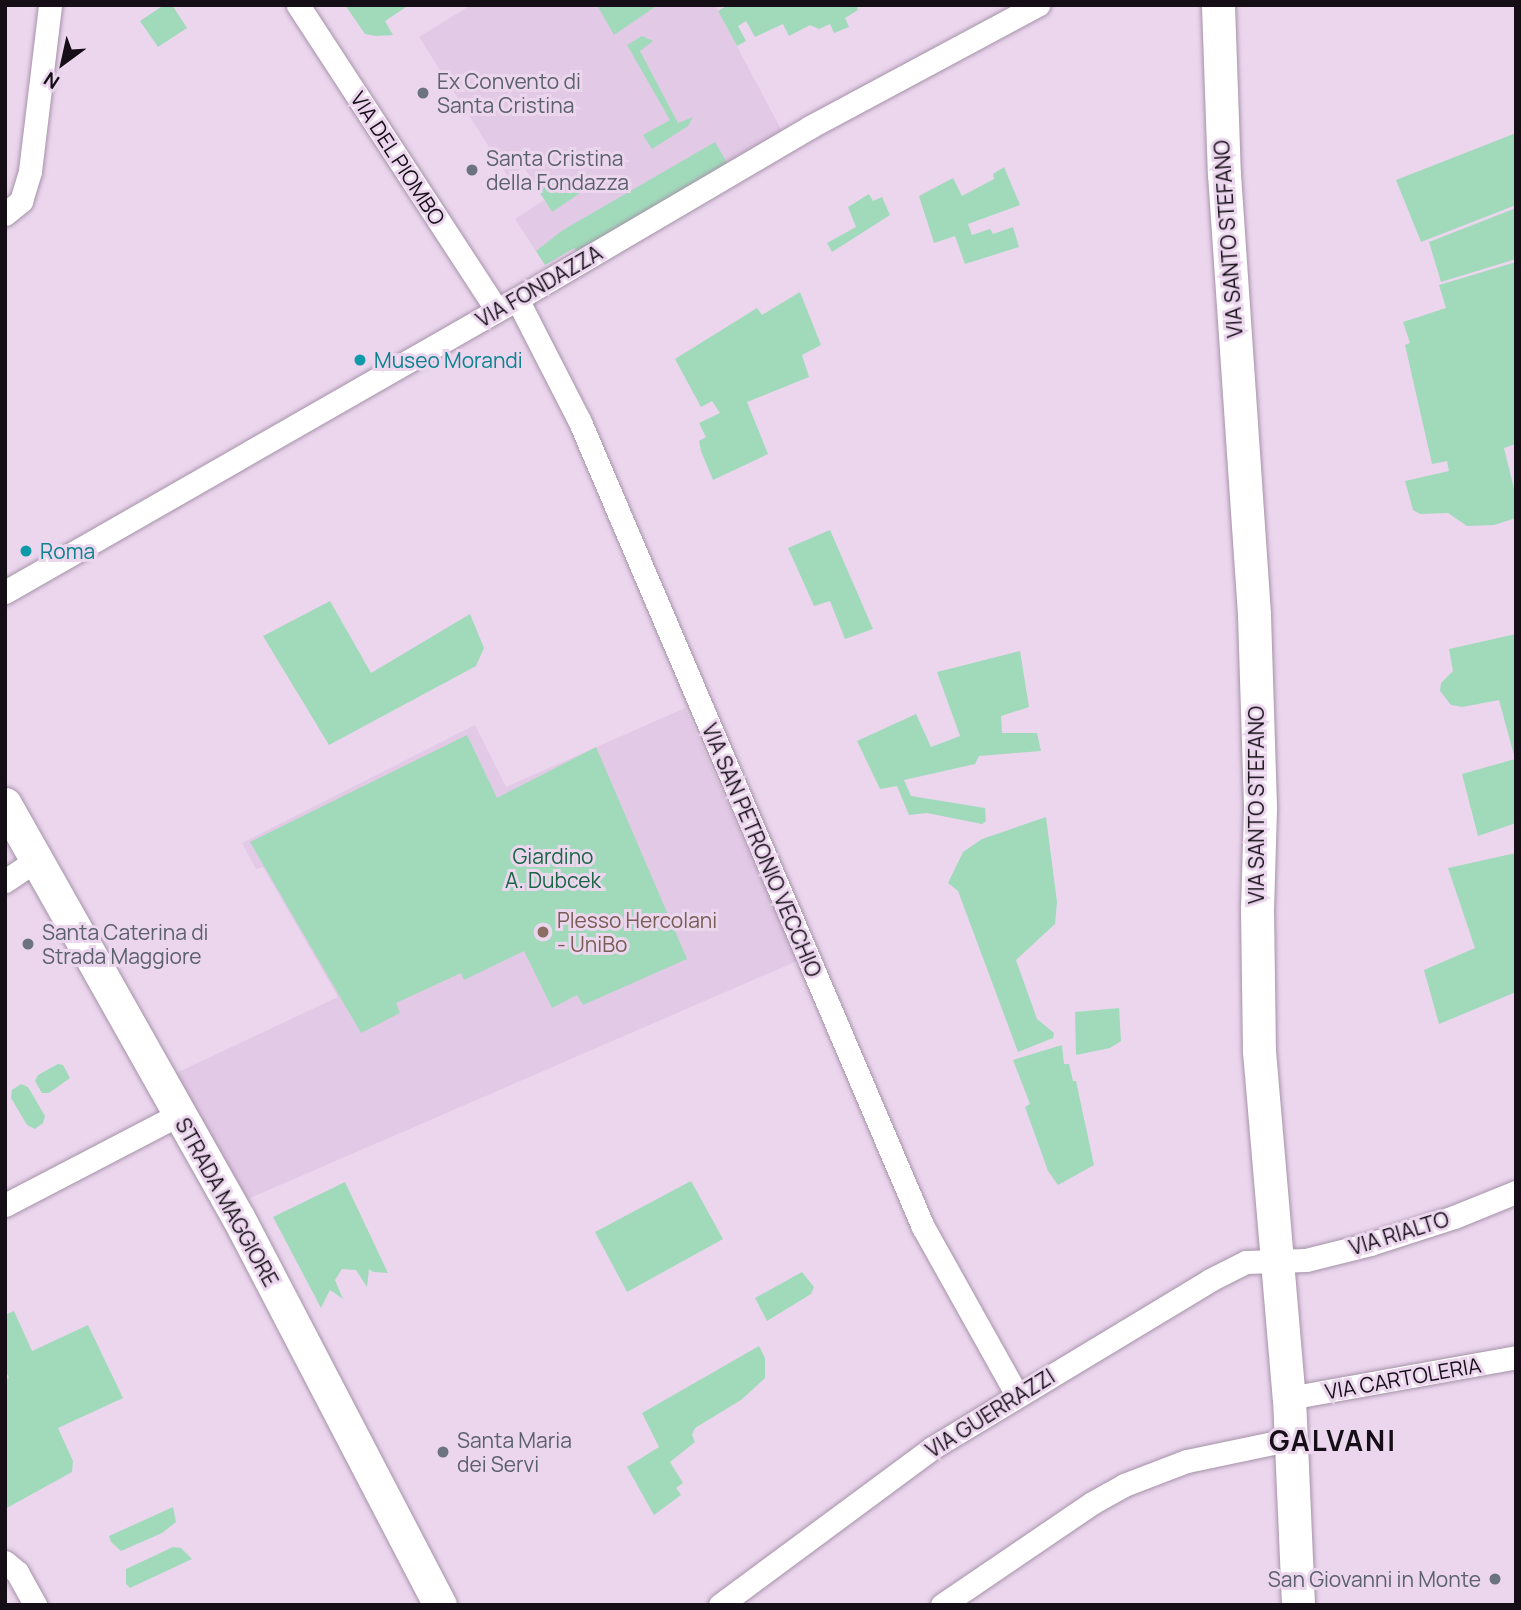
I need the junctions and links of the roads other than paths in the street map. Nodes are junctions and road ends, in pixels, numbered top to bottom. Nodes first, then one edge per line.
1 (50, 5) edge
2 (298, 5) edge
3 (1038, 5) edge
4 (1217, 5) edge
5 (5, 214) edge
6 (506, 303) junction
7 (5, 592) edge
8 (5, 803) edge
9 (36, 860) junction
10 (5, 881) edge
11 (180, 1114) junction
12 (1516, 1192) edge
13 (5, 1205) edge
14 (1279, 1259) junction
15 (1513, 1362) edge
16 (1017, 1395) junction
17 (1289, 1398) junction
18 (1291, 1439) junction
19 (5, 1562) edge
20 (35, 1605) edge
21 (440, 1605) edge
22 (720, 1605) edge
23 (942, 1605) edge
24 (1298, 1605) edge

1 - 5 street
2 - 6 street, VIA DEL PIOMBO
3 - 6 street, VIA FONDAZZA
4 - 14 street, VIA SANTO STEFANO
6 - 7 street, VIA FONDAZZA
6 - 16 street, VIA SAN PETRONIO VECCHIO
8 - 9 street, STRADA MAGGIORE
9 - 10 street
9 - 11 street, STRADA MAGGIORE
11 - 13 street
11 - 21 street, STRADA MAGGIORE
12 - 14 street, VIA RIALTO
14 - 16 street, VIA GUERRAZZI
14 - 17 street, VIA SANTO STEFANO
15 - 17 street, VIA CARTOLERIA
16 - 22 street, VIA GUERRAZZI
17 - 18 street, VIA SANTO STEFANO
18 - 23 street
18 - 24 street, VIA SANTO STEFANO
19 - 20 street

